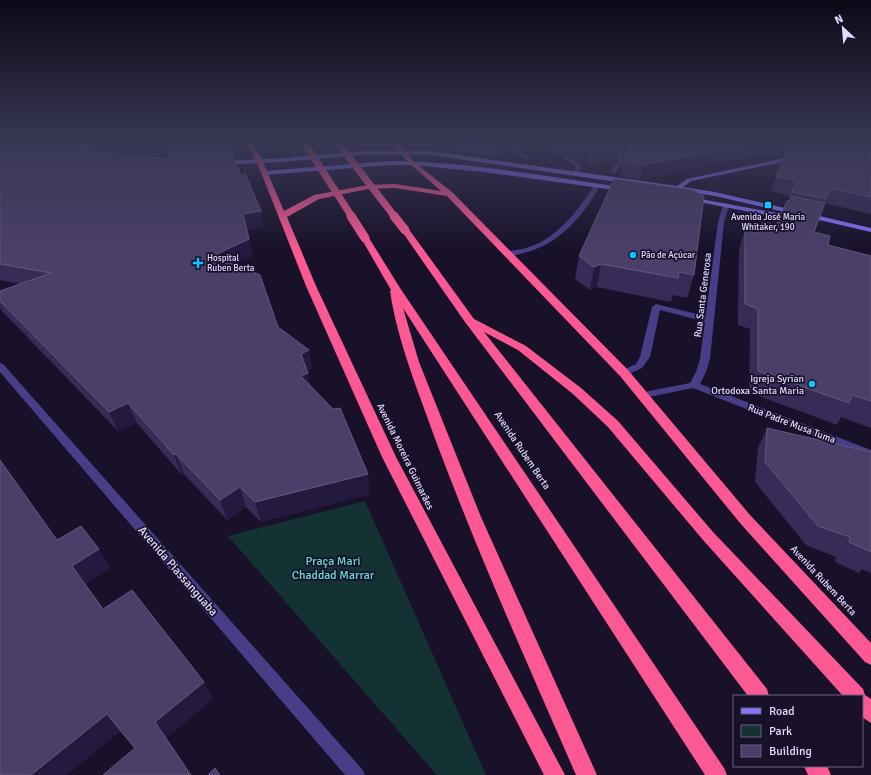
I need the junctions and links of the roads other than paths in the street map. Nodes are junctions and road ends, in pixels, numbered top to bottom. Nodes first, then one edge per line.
1 (267, 178) edge
2 (327, 178) edge
3 (365, 178) edge
4 (430, 178) edge
5 (546, 178) edge
6 (611, 178) edge
7 (698, 178) edge
8 (597, 185) junction
9 (678, 188) junction
10 (628, 190) edge
11 (449, 194) junction
12 (726, 205) junction
13 (282, 216) junction
14 (871, 230) edge
15 (871, 235) edge
16 (507, 254) junction
17 (395, 288) junction
18 (469, 320) junction
19 (710, 320) junction
20 (0, 366) edge
21 (624, 372) junction
22 (694, 385) junction
23 (644, 395) junction
24 (871, 454) edge
25 (871, 656) edge
26 (759, 695) edge
27 (855, 695) edge
28 (863, 704) edge
29 (871, 713) edge
30 (815, 767) edge
31 (356, 775) edge
32 (555, 775) edge
33 (587, 775) edge
34 (717, 775) edge
35 (821, 775) edge

1 - 13 highway, Avenida Moreira Guimarães
2 - 17 highway, Avenida Rubem Berta, bridge
3 - 18 highway, bridge
4 - 11 highway, Avenida Rubem Berta
5 - 8 street
6 - 9 street
7 - 9 street
8 - 10 street
8 - 16 street
9 - 12 street
9 - 14 street
11 - 13 highway
11 - 16 highway, Avenida Rubem Berta
12 - 15 street
12 - 19 street, Rua Santa Generosa
13 - 32 highway, Avenida Moreira Guimarães
16 - 21 highway, Avenida Rubem Berta
17 - 33 highway
17 - 34 highway, Avenida Rubem Berta
18 - 26 highway
18 - 27 highway
19 - 21 street
19 - 22 street, Rua Santa Generosa
20 - 31 street, Avenida Piassanguaba
21 - 23 highway, Avenida Rubem Berta
22 - 23 street
22 - 24 street, Rua Padre Musa Tuma
23 - 25 highway, Avenida Rubem Berta
28 - 29 highway
30 - 35 highway

